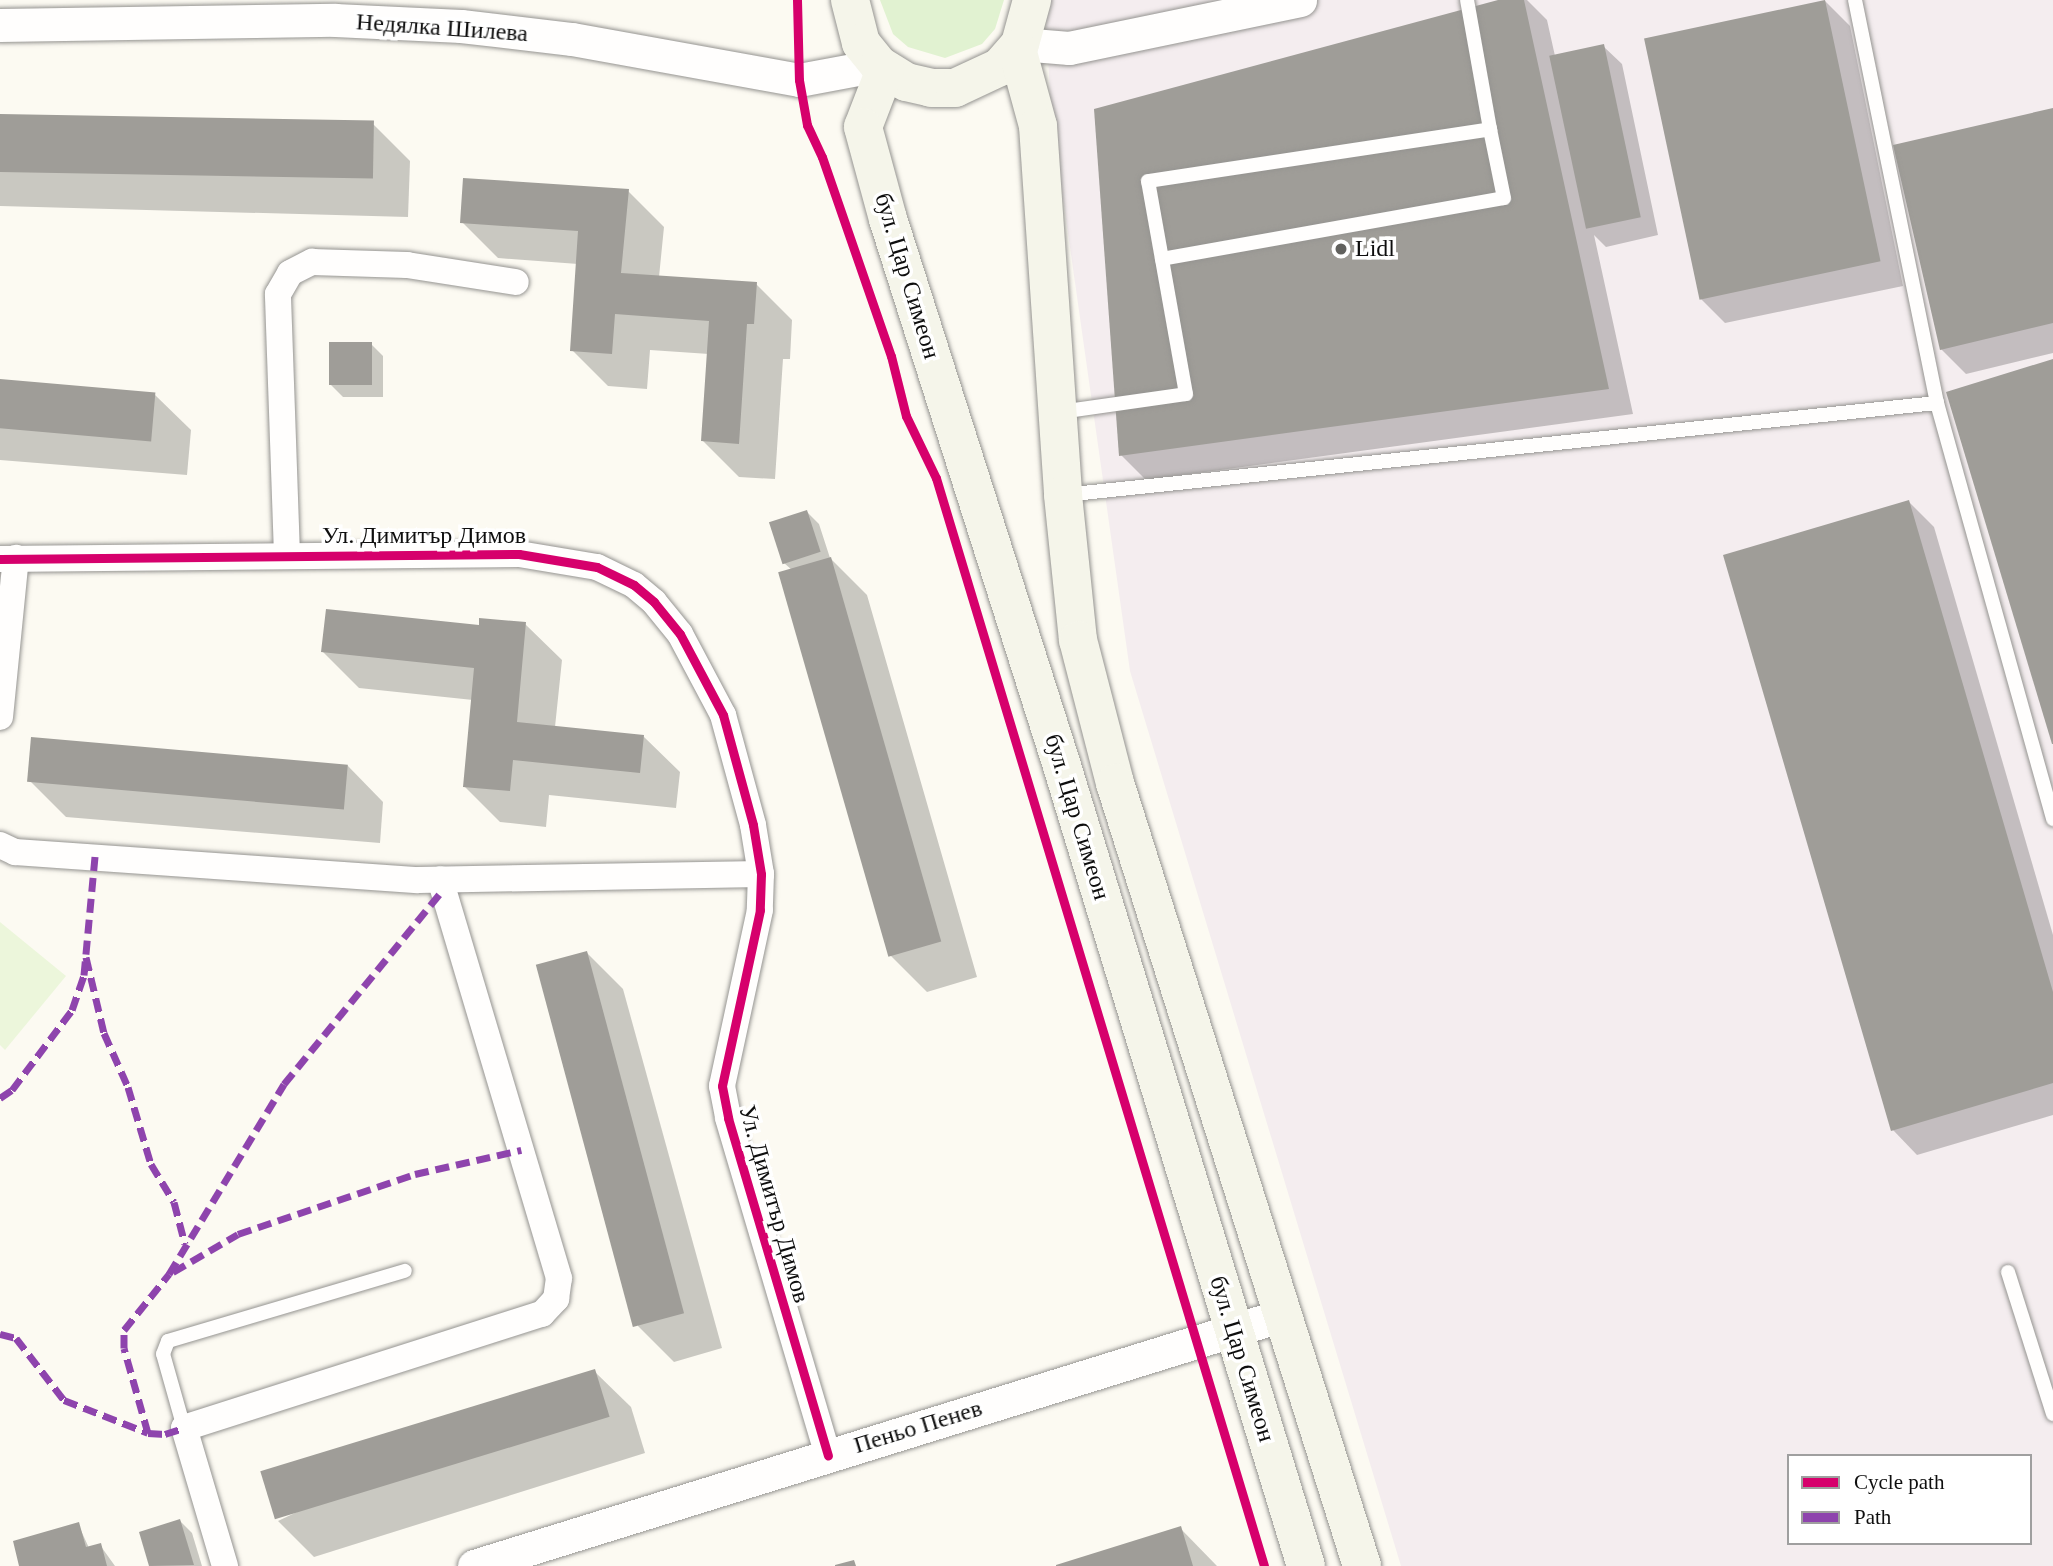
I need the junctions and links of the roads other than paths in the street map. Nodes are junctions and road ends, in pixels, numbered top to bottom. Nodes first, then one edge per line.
1 (850, 0) edge
2 (1032, 0) edge
3 (1300, 0) edge
4 (1467, 0) edge
5 (1856, 0) edge
6 (0, 25) edge
7 (1018, 46) junction
8 (882, 67) junction
9 (1490, 129) junction
10 (1162, 259) junction
11 (516, 282) dead end
12 (1937, 403) junction
13 (1058, 412) junction
14 (1063, 495) junction
15 (287, 555) junction
16 (8, 559) edge
17 (0, 717) edge
18 (2053, 819) edge
19 (0, 845) edge
20 (761, 874) junction
21 (440, 879) junction
22 (405, 1271) dead end
23 (2008, 1272) dead end
24 (1283, 1315) junction
25 (1233, 1331) junction
26 (2053, 1414) edge
27 (184, 1428) junction
28 (828, 1455) junction
29 (225, 1566) edge
30 (474, 1566) edge
31 (1306, 1566) edge
32 (1362, 1566) edge

1 - 8 main road
2 - 7 main road
3 - 7 street
4 - 9 lane
5 - 12 lane
6 - 8 street, Недялка Шилева
7 - 8 main road
7 - 13 main road, бул. Цар Симеон
8 - 25 main road, бул. Цар Симеон
9 - 10 lane
9 - 10 lane
10 - 13 lane
11 - 15 street
12 - 14 lane
12 - 18 lane
13 - 14 main road, бул. Цар Симеон
14 - 24 main road, бул. Цар Симеон
15 - 16 street, Ул. Димитър Димов
15 - 20 street, Ул. Димитър Димов
16 - 17 street
19 - 21 street
20 - 21 street
20 - 28 street, Ул. Димитър Димов
21 - 27 street
22 - 27 lane
23 - 26 lane
24 - 25 street, Пеньо Пенев
24 - 32 main road, бул. Цар Симеон
25 - 28 street, Пеньо Пенев
25 - 31 main road, бул. Цар Симеон
27 - 29 street
28 - 30 street, Пеньо Пенев

